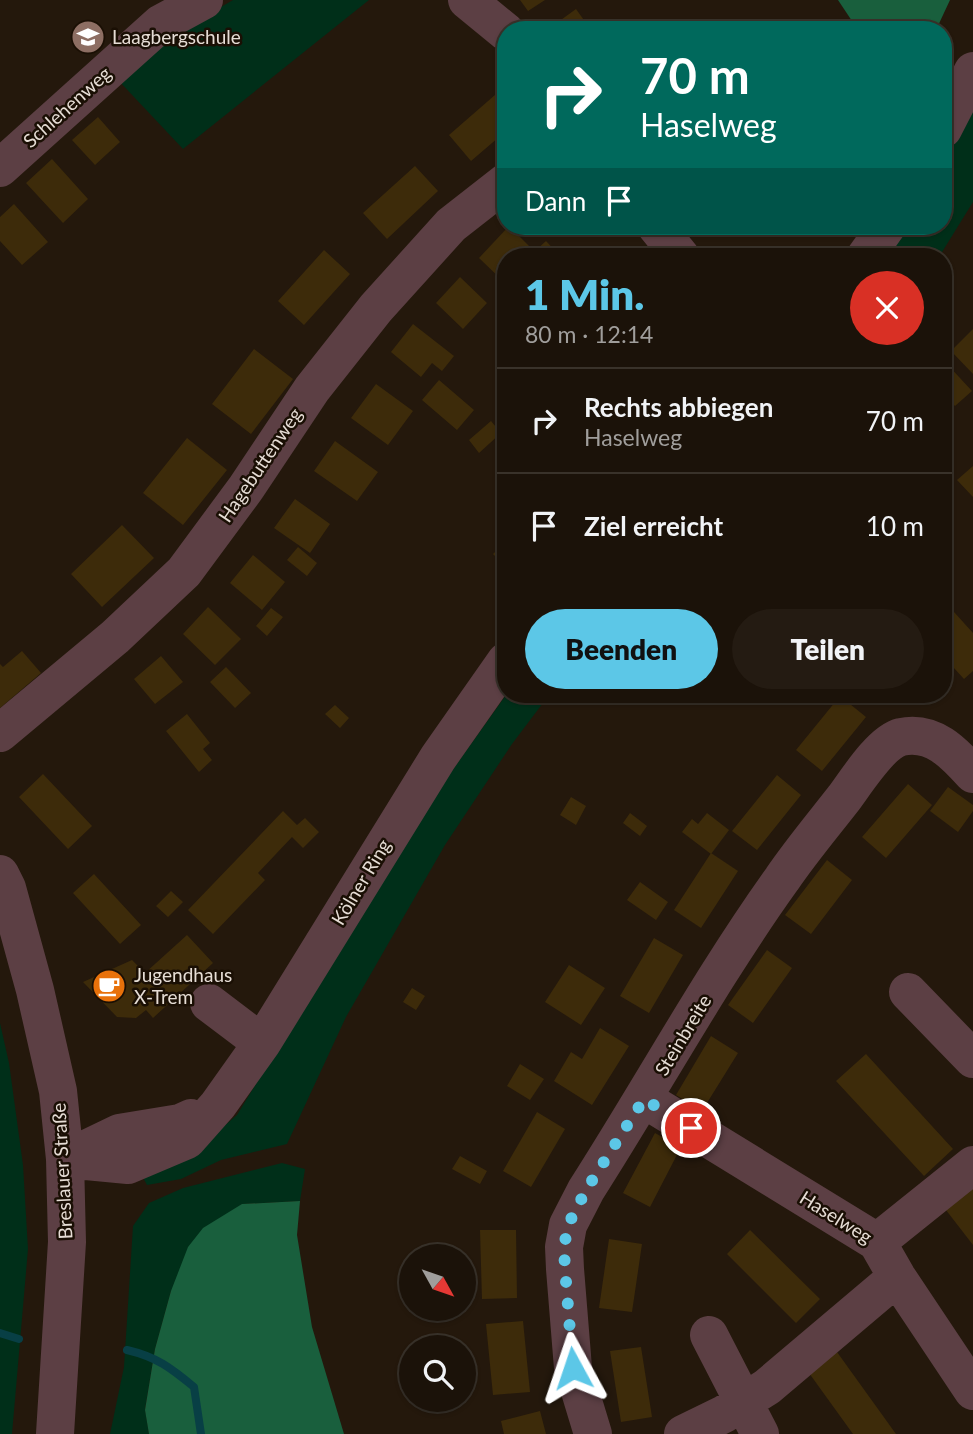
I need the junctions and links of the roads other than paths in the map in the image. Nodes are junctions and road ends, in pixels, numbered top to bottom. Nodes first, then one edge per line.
1 (204, 0) edge
2 (467, 0) edge
3 (497, 25) edge
4 (973, 71) edge
5 (952, 112) edge
6 (0, 168) edge
7 (497, 189) edge
8 (497, 674) edge
9 (0, 733) edge
10 (973, 774) edge
11 (0, 874) edge
12 (908, 992) dead end
13 (209, 1003) dead end
14 (261, 1044) junction
15 (973, 1059) edge
16 (644, 1099) junction
17 (65, 1159) junction
18 (973, 1164) edge
19 (877, 1242) junction
20 (897, 1277) junction
21 (709, 1335) dead end
22 (973, 1391) edge
23 (752, 1418) edge
24 (55, 1434) edge
25 (593, 1434) edge
26 (683, 1434) edge

1 - 6 street, Schlehenweg
2 - 3 street
4 - 5 street
7 - 9 street, Hagebuttenweg
8 - 14 street, Kölner Ring
10 - 16 street, Steinbreite
11 - 17 street, Breslauer Straße
12 - 15 street
13 - 14 street
14 - 17 street, Kölner Ring
16 - 19 street, Haselweg
16 - 25 street, Steinbreite
17 - 24 street, Breslauer Straße
18 - 19 street
19 - 20 street, Haselweg
20 - 22 street, Haselweg
20 - 23 street
21 - 23 street
23 - 26 street

